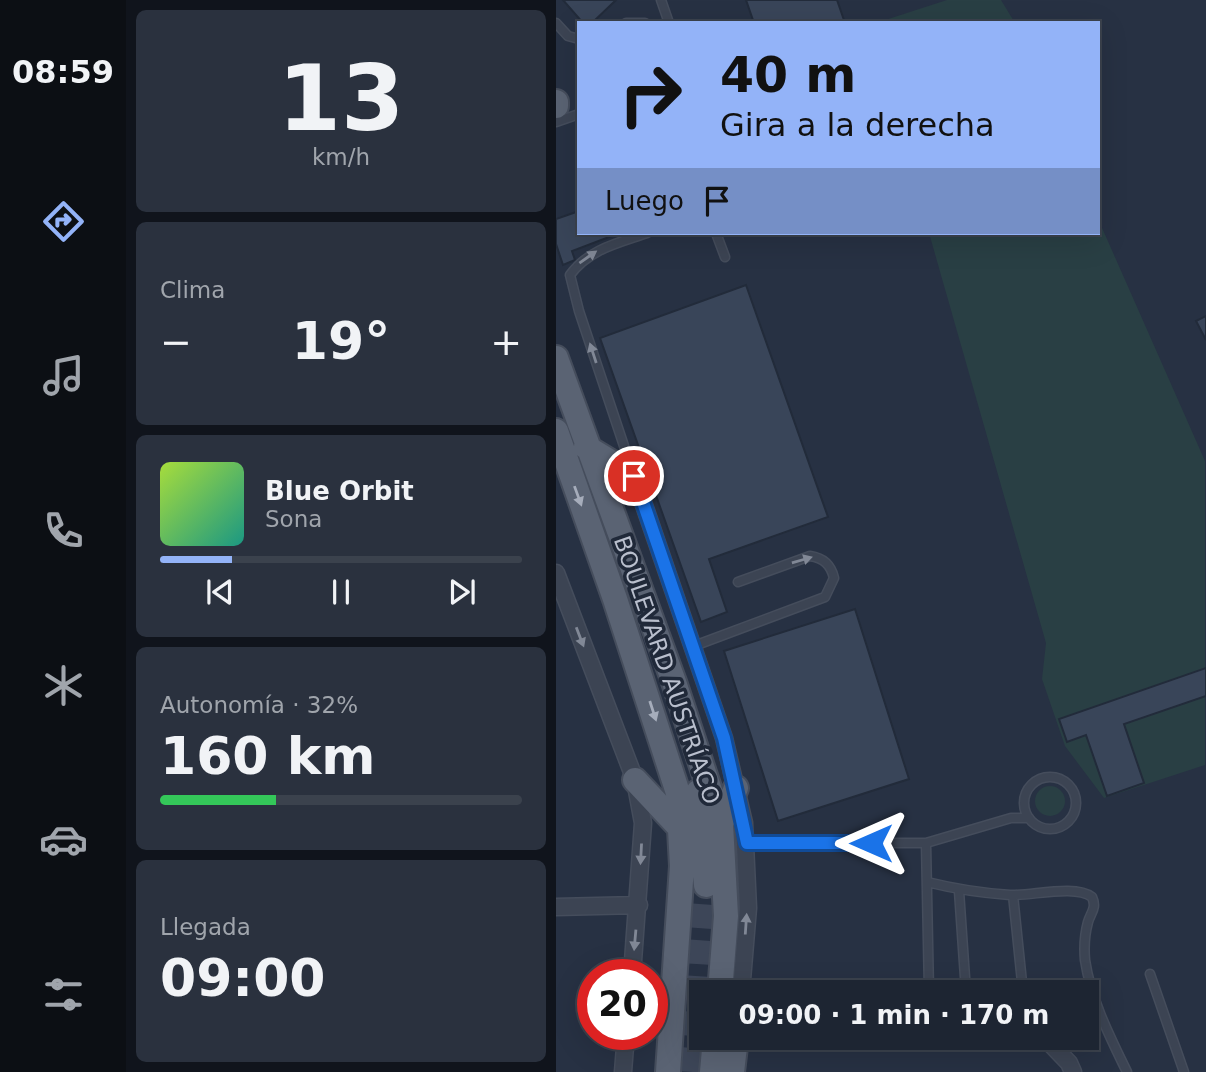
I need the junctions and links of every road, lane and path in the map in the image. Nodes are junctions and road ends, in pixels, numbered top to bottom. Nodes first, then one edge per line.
1 (661, 0) edge
2 (668, 21) edge
3 (556, 23) edge
4 (577, 38) edge
5 (577, 115) edge
6 (556, 122) edge
7 (638, 235) edge
8 (717, 235) edge
9 (725, 257) dead end
10 (556, 358) edge
11 (556, 431) edge
12 (586, 447) junction
13 (634, 476) junction
14 (556, 573) edge
15 (738, 582) dead end
16 (694, 646) junction
17 (692, 743) junction
18 (635, 780) junction
19 (736, 788) junction
20 (1029, 818) junction
21 (721, 824) junction
22 (682, 830) junction
23 (747, 843) junction
24 (926, 843) junction
25 (927, 882) junction
26 (706, 885) tunnel mouth
27 (959, 891) junction
28 (1013, 895) junction
29 (639, 905) junction
30 (556, 907) edge
31 (634, 959) edge
32 (1150, 974) dead end
33 (721, 980) edge
34 (742, 980) edge
35 (929, 980) edge
36 (965, 980) edge
37 (1022, 980) edge
38 (625, 1050) edge
39 (714, 1050) edge
40 (735, 1050) edge
41 (1057, 1050) edge
42 (666, 1068) edge
43 (623, 1072) edge
44 (712, 1072) edge
45 (732, 1072) edge
46 (1073, 1072) edge
47 (1127, 1072) edge
48 (1184, 1072) edge

1 - 2 lane
3 - 4 lane
5 - 6 lane
13 -> 7 lane
8 - 9 lane
10 - 12 main road, BOULEVARD AUSTRÍACO
11 -> 22 main road, BOULEVARD AUSTRÍACO
12 - 13 main road
12 - 17 main road, BOULEVARD AUSTRÍACO
13 - 16 street
14 -> 18 street
15 -> 16 lane
16 - 19 street
17 - 21 main road, BOULEVARD AUSTRÍACO
17 - 26 main road
18 - 22 main road
18 -> 29 street
19 - 21 main road
19 - 23 street
20 - 20 lane
20 - 24 lane
21 - 33 main road, BOULEVARD AUSTRÍACO
22 - 42 main road, BOULEVARD AUSTRÍACO
23 - 24 lane
34 -> 23 street
24 - 25 lane
25 - 27 lane
25 - 35 lane
27 - 28 lane
27 - 36 lane
28 - 37 lane
28 - 47 lane
29 - 30 street
29 -> 31 street
32 - 48 lane
38 - 43 street
39 - 44 main road
40 - 45 main road
41 - 46 street

